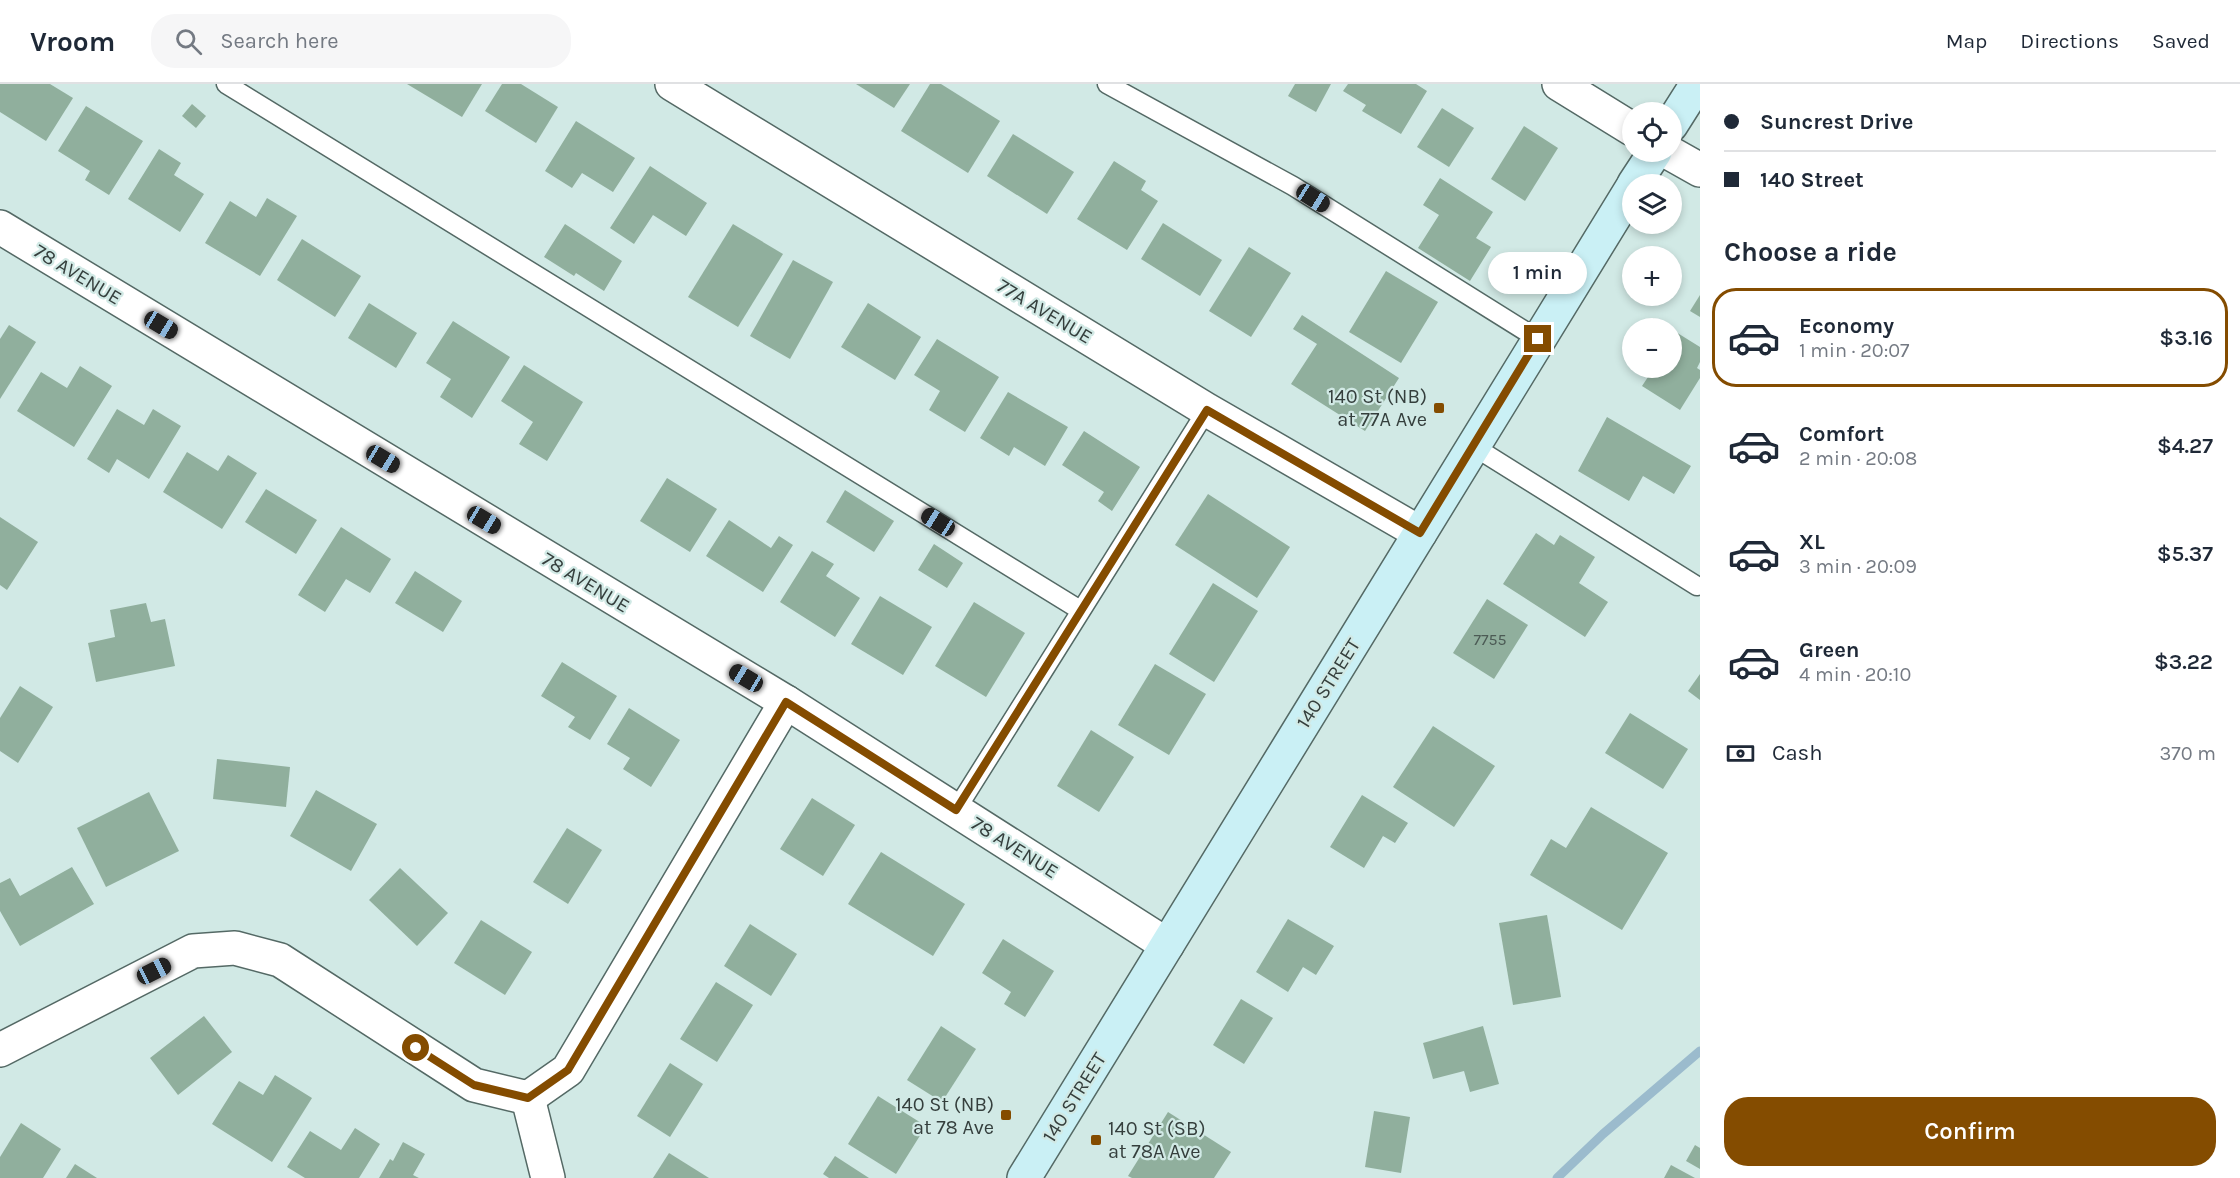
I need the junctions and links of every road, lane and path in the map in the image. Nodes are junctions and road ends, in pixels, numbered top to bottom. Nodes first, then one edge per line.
1 (226, 84) edge
2 (672, 84) edge
3 (1107, 84) edge
4 (1559, 84) edge
5 (1697, 84) edge
6 (1682, 108) edge
7 (1622, 123) edge
8 (1682, 160) edge
9 (1700, 170) edge
10 (1622, 204) edge
11 (0, 227) edge
12 (1538, 339) junction
13 (1207, 410) junction
14 (1473, 446) junction
15 (1420, 533) junction
16 (1698, 586) dead end
17 (1080, 610) junction
18 (786, 702) junction
19 (956, 810) junction
20 (1167, 945) junction
21 (0, 1050) edge
22 (528, 1098) junction
23 (548, 1178) edge
24 (1024, 1178) edge

1 - 17 lane
2 - 13 street, 77A AVENUE
3 - 12 lane
4 - 7 street
5 - 6 main road
8 - 9 street
10 - 12 main road, 140 STREET
11 - 18 street, 78 AVENUE
12 - 14 main road, 140 STREET
13 - 15 street, 77A AVENUE
13 - 17 lane
14 - 15 main road, 140 STREET
14 - 16 lane
15 - 20 main road, 140 STREET
17 - 19 lane
18 - 19 street, 78 AVENUE
18 - 22 street
19 - 20 street, 78 AVENUE
20 - 24 main road, 140 STREET
21 - 22 street
22 - 23 street

